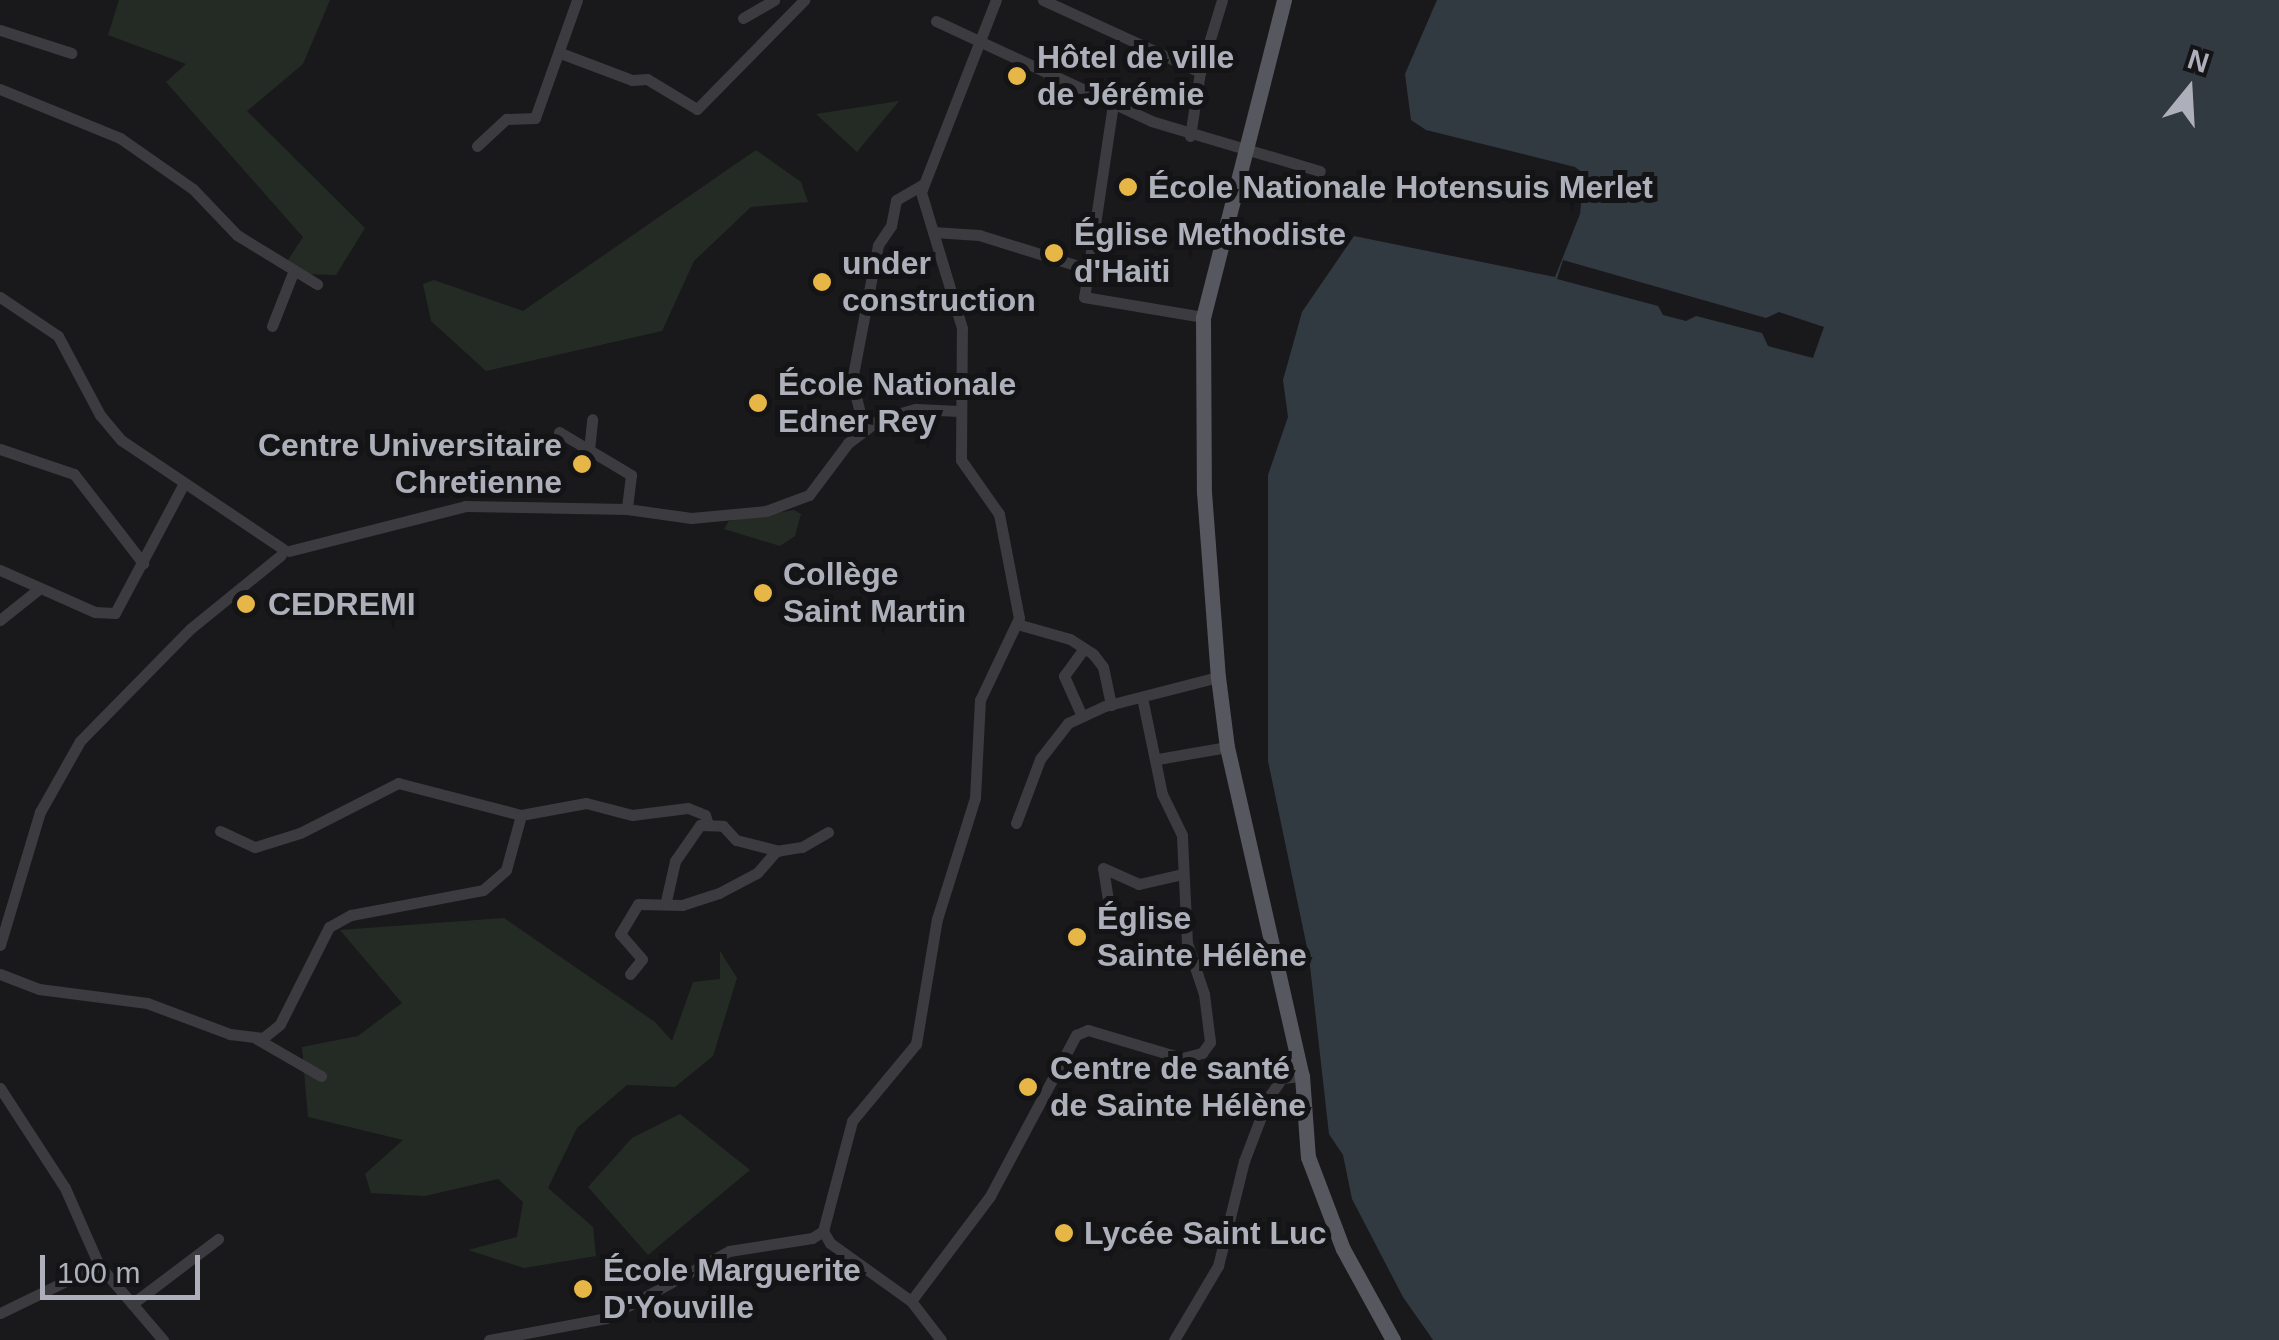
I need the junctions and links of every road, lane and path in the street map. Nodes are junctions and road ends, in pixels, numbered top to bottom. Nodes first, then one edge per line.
1 (577, 0) edge
2 (774, 0) edge
3 (804, 0) edge
4 (996, 0) edge
5 (1042, 0) edge
6 (1222, 0) edge
7 (1284, 0) edge
8 (744, 18) dead end
9 (936, 21) dead end
10 (0, 30) edge
11 (978, 41) junction
12 (71, 53) dead end
13 (563, 54) junction
14 (1200, 72) junction
15 (0, 89) edge
16 (1113, 104) junction
17 (1190, 136) junction
18 (477, 146) dead end
19 (1244, 150) junction
20 (1320, 171) dead end
21 (922, 186) junction
22 (932, 232) junction
23 (1088, 269) junction
24 (294, 270) junction
25 (316, 284) dead end
26 (0, 298) edge
27 (1203, 317) junction
28 (272, 326) dead end
29 (959, 411) junction
30 (592, 419) dead end
31 (872, 424) junction
32 (560, 432) dead end
33 (0, 449) edge
34 (589, 450) junction
35 (184, 483) junction
36 (628, 509) junction
37 (285, 552) junction
38 (142, 563) junction
39 (0, 570) edge
40 (40, 588) junction
41 (0, 620) edge
42 (1017, 624) junction
43 (1084, 648) junction
44 (1218, 677) junction
45 (1142, 697) junction
46 (1111, 705) junction
47 (1081, 714) junction
48 (1227, 747) junction
49 (1158, 759) junction
50 (521, 814) junction
51 (1016, 822) dead end
52 (708, 824) junction
53 (220, 831) dead end
54 (828, 832) dead end
55 (779, 851) junction
56 (1182, 874) junction
57 (6, 894) edge
58 (666, 901) junction
59 (1109, 906) dead end
60 (0, 945) edge
61 (0, 974) edge
62 (630, 974) dead end
63 (257, 1039) junction
64 (321, 1076) dead end
65 (1302, 1076) junction
66 (0, 1088) edge
67 (822, 1231) junction
68 (218, 1238) dead end
69 (99, 1265) junction
70 (911, 1301) junction
71 (132, 1304) junction
72 (0, 1312) edge
73 (164, 1340) edge
74 (489, 1340) edge
75 (942, 1340) edge
76 (1174, 1340) edge
77 (1393, 1340) edge

1 - 13 street
2 - 8 street
3 - 13 street
4 - 11 street
5 - 14 street
6 - 14 street
7 - 19 main road
9 - 11 street
10 - 12 street
11 - 16 street
11 - 21 street
13 - 18 street
14 - 17 street
15 - 24 street
16 - 17 street
16 - 23 street
17 - 19 street
19 - 20 street
19 - 27 main road
21 - 22 street
21 - 31 street
22 - 23 street
22 - 29 street
23 - 27 street
24 - 25 street
24 - 28 street
26 - 35 street
27 - 44 main road
29 - 31 street
29 - 42 street
30 - 34 street
31 - 36 street
32 - 34 street
33 - 38 street
34 - 36 street
35 - 37 street
35 - 38 street
36 - 37 street
37 - 57 street
38 - 40 street
39 - 40 street
40 - 41 street
42 - 43 street
42 - 67 street
43 - 46 street
43 - 47 street
44 - 45 street
44 - 48 main road
45 - 46 street
45 - 49 street
46 - 47 street
47 - 51 street
48 - 49 street
48 - 65 main road
49 - 56 street
50 - 52 street
50 - 53 street
50 - 63 street
52 - 55 street
52 - 58 street
54 - 55 street
55 - 58 street
56 - 59 street
56 - 70 street
57 - 60 street
58 - 62 street
61 - 63 street
63 - 64 street
65 - 76 street
65 - 77 main road
66 - 69 street
67 - 70 street
67 - 74 street
68 - 71 street
69 - 71 street
69 - 72 street
70 - 75 street
71 - 73 street

